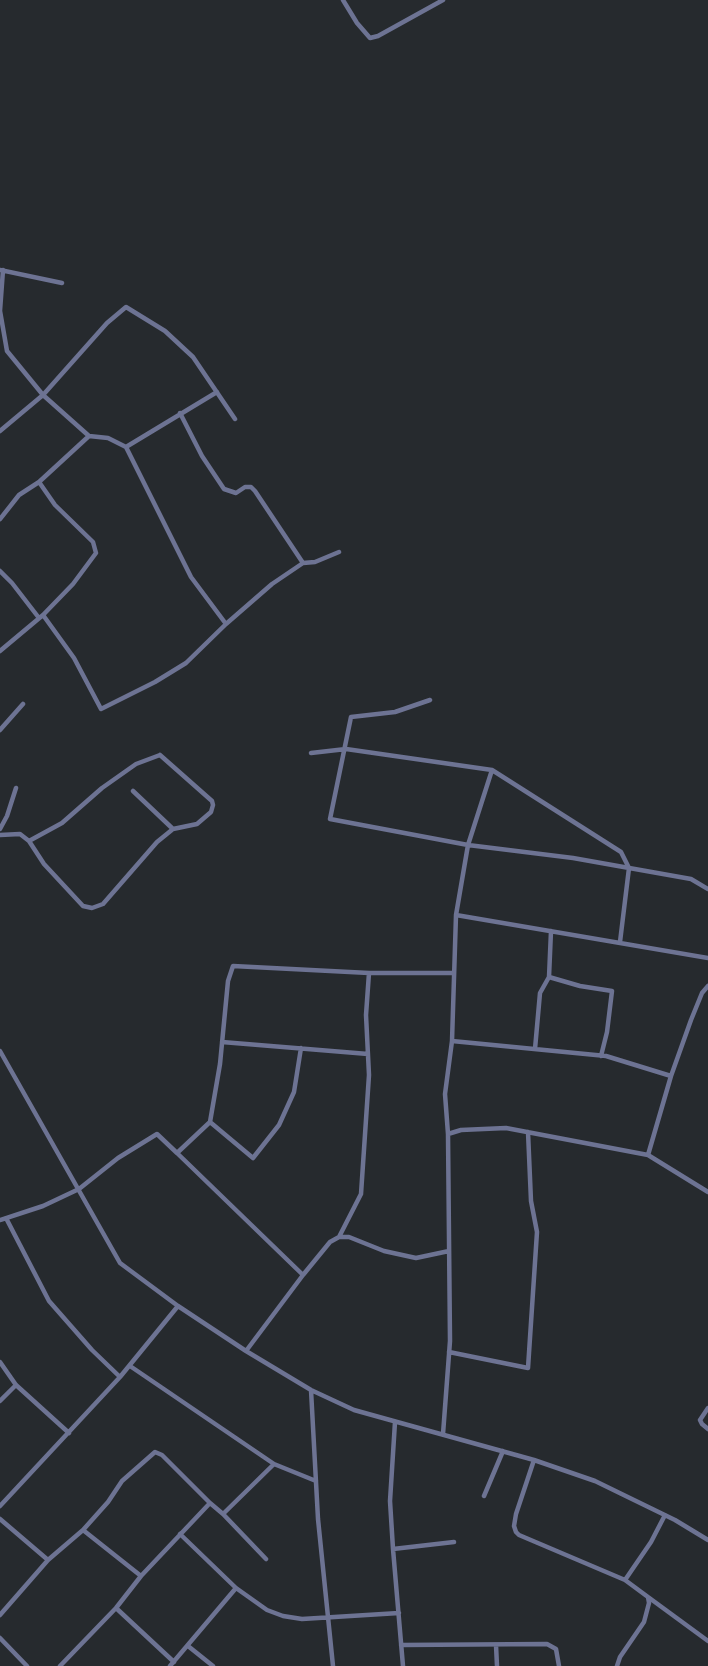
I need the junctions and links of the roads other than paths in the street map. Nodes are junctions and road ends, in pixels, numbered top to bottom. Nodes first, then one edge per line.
1 (343, 0) edge
2 (443, 0) edge
3 (2, 270) edge
4 (62, 283) dead end
5 (217, 392) junction
6 (43, 394) junction
7 (180, 413) junction
8 (235, 419) dead end
9 (0, 431) edge
10 (89, 435) junction
11 (126, 447) junction
12 (39, 483) junction
13 (0, 519) edge
14 (339, 552) dead end
15 (303, 564) junction
16 (0, 571) edge
17 (41, 616) junction
18 (226, 624) junction
19 (0, 651) edge
20 (430, 699) dead end
21 (23, 704) dead end
22 (0, 730) edge
23 (346, 749) junction
24 (311, 753) dead end
25 (492, 770) junction
26 (16, 788) dead end
27 (133, 791) dead end
28 (0, 829) edge
29 (173, 829) junction
30 (0, 835) edge
31 (29, 841) junction
32 (468, 845) junction
33 (629, 868) junction
34 (708, 889) edge
35 (456, 915) junction
36 (551, 931) junction
37 (620, 942) junction
38 (708, 958) edge
39 (369, 973) junction
40 (454, 973) junction
41 (549, 977) junction
42 (708, 986) edge
43 (452, 1041) junction
44 (222, 1042) junction
45 (301, 1048) junction
46 (535, 1049) junction
47 (0, 1051) edge
48 (368, 1054) junction
49 (601, 1056) junction
50 (671, 1076) junction
51 (210, 1122) junction
52 (528, 1132) junction
53 (448, 1134) junction
54 (177, 1153) junction
55 (648, 1155) junction
56 (79, 1189) junction
57 (708, 1192) edge
58 (3, 1219) edge
59 (339, 1237) junction
60 (448, 1251) junction
61 (303, 1275) junction
62 (178, 1306) junction
63 (246, 1351) junction
64 (449, 1352) junction
65 (0, 1362) edge
66 (130, 1366) junction
67 (120, 1377) junction
68 (16, 1385) junction
69 (311, 1390) junction
70 (0, 1401) edge
71 (708, 1408) edge
72 (395, 1422) junction
73 (708, 1429) edge
74 (69, 1433) junction
75 (443, 1434) junction
76 (503, 1451) junction
77 (534, 1460) junction
78 (274, 1464) junction
79 (316, 1481) junction
80 (484, 1496) dead end
81 (210, 1503) junction
82 (0, 1506) edge
83 (224, 1514) junction
84 (665, 1515) junction
85 (0, 1519) edge
86 (83, 1530) junction
87 (180, 1534) junction
88 (708, 1540) edge
89 (454, 1542) dead end
90 (393, 1549) junction
91 (266, 1558) dead end
92 (48, 1560) junction
93 (141, 1576) junction
94 (625, 1580) junction
95 (236, 1588) junction
96 (648, 1597) junction
97 (116, 1608) junction
98 (399, 1613) junction
99 (0, 1615) edge
100 (328, 1618) junction
101 (0, 1638) edge
102 (708, 1641) edge
103 (401, 1645) junction
104 (496, 1645) junction
105 (188, 1646) junction
106 (172, 1664) edge
107 (27, 1666) edge
108 (60, 1666) edge
109 (213, 1666) edge
110 (333, 1666) edge
111 (403, 1666) edge
112 (497, 1666) edge
113 (559, 1666) edge
114 (617, 1666) edge

1 - 2 street
3 - 4 street
3 - 6 street
5 - 6 street
5 - 7 street
5 - 8 street
6 - 9 street
6 - 10 street
7 - 11 street
7 - 15 street
10 - 11 street
10 - 12 street
11 - 18 street
12 - 13 street
12 - 17 street
14 - 15 street
15 - 18 street
16 - 17 street
17 - 18 street
17 - 19 street
20 - 23 street
21 - 22 street
23 - 24 street
23 - 25 street
23 - 32 street
25 - 32 street
25 - 33 street
26 - 28 street
27 - 29 street
29 - 31 street
29 - 31 street
30 - 31 street
32 - 33 street
32 - 35 street
33 - 34 street
33 - 37 street
35 - 36 street
35 - 40 street
36 - 37 street
36 - 41 street
37 - 38 street
39 - 40 street
39 - 44 street
39 - 48 street
40 - 43 street
41 - 46 street
41 - 49 street
42 - 50 street
43 - 46 street
43 - 53 street
44 - 45 street
44 - 51 street
45 - 48 street
45 - 51 street
46 - 49 street
47 - 56 street
48 - 59 street
49 - 50 street
50 - 55 street
51 - 54 street
52 - 53 street
52 - 55 street
52 - 64 street
53 - 60 street
54 - 56 street
54 - 61 street
55 - 57 street
56 - 58 street
56 - 62 street
58 - 67 street
59 - 60 street
59 - 61 street
60 - 64 street
61 - 63 street
62 - 63 street
62 - 66 street
63 - 69 street
64 - 75 street
65 - 68 street
66 - 67 street
66 - 78 street
67 - 74 street
68 - 70 street
68 - 74 street
69 - 72 street
69 - 79 street
71 - 73 street
72 - 75 street
72 - 90 street
74 - 82 street
75 - 76 street
76 - 77 street
76 - 80 street
77 - 84 street
77 - 94 street
78 - 79 street
78 - 83 street
79 - 100 street
81 - 83 street
81 - 86 street
81 - 87 street
83 - 91 street
84 - 88 street
84 - 94 street
85 - 92 street
86 - 92 street
86 - 93 street
87 - 93 street
87 - 95 street
89 - 90 street
90 - 98 street
92 - 99 street
93 - 97 street
94 - 96 street
95 - 100 street
95 - 105 street
96 - 102 street
96 - 114 street
97 - 106 street
97 - 108 street
98 - 100 street
98 - 103 street
100 - 110 street
101 - 107 street
103 - 104 street
103 - 111 street
104 - 112 street
104 - 113 street
105 - 106 street
105 - 109 street

